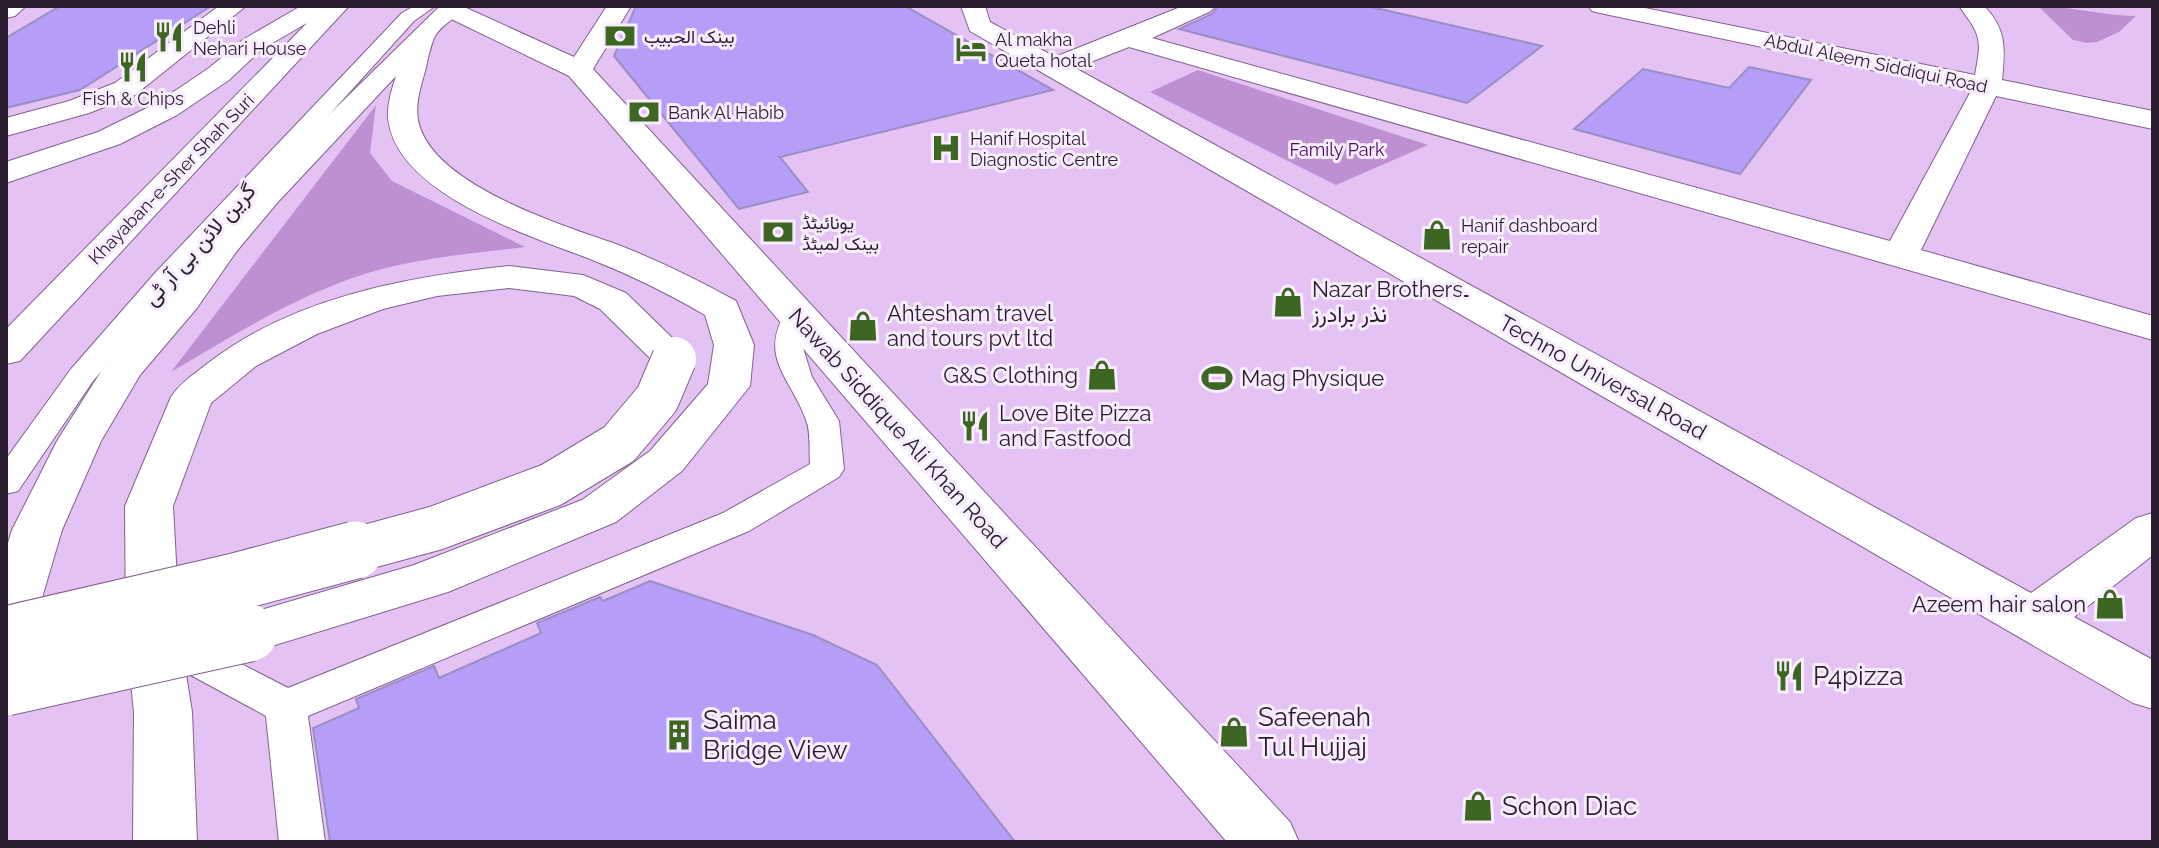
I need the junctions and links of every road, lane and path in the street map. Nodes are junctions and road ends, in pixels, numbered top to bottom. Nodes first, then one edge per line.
1 (14, 6) edge
2 (234, 6) edge
3 (304, 6) edge
4 (319, 6) edge
5 (337, 6) edge
6 (619, 6) edge
7 (973, 6) edge
8 (1203, 6) edge
9 (1600, 6) edge
10 (1971, 6) edge
11 (6, 11) edge
12 (429, 13) edge
13 (1128, 39) junction
14 (1053, 67) junction
15 (579, 70) junction
16 (1987, 86) junction
17 (2153, 120) edge
18 (6, 127) edge
19 (6, 153) edge
20 (6, 173) edge
21 (1900, 255) junction
22 (798, 315) junction
23 (2153, 328) edge
24 (6, 352) edge
25 (6, 483) edge
26 (2153, 530) edge
27 (2034, 619) junction
28 (6, 628) edge
29 (6, 635) edge
30 (153, 636) junction
31 (6, 687) edge
32 (2153, 687) edge
33 (286, 707) junction
34 (165, 842) edge
35 (302, 842) edge
36 (1267, 842) edge

1 - 11 street
2 - 18 street
3 - 19 street
4 - 20 street
5 - 24 street, Khayaban-e-Sher Shah Suri
6 - 15 street
7 - 14 street, Techno Universal Road
8 - 13 street
9 - 16 street, Abdul Aleem Siddiqui Road
10 - 16 street
12 - 15 street
12 - 25 lane, گرین لائن بی آر ٹی
12 - 28 street
12 - 31 street, bridge
13 - 14 street
13 - 21 street
14 - 27 street, Techno Universal Road
15 - 22 street, Nawab Siddique Ali Khan Road
16 - 17 street, Abdul Aleem Siddiqui Road
16 - 21 street
21 - 23 street
22 - 33 lane
22 - 36 street, Nawab Siddique Ali Khan Road
26 - 27 street
27 - 32 street, Techno Universal Road
29 - 30 street, bridge
30 - 33 lane
30 - 34 street
33 - 35 lane

